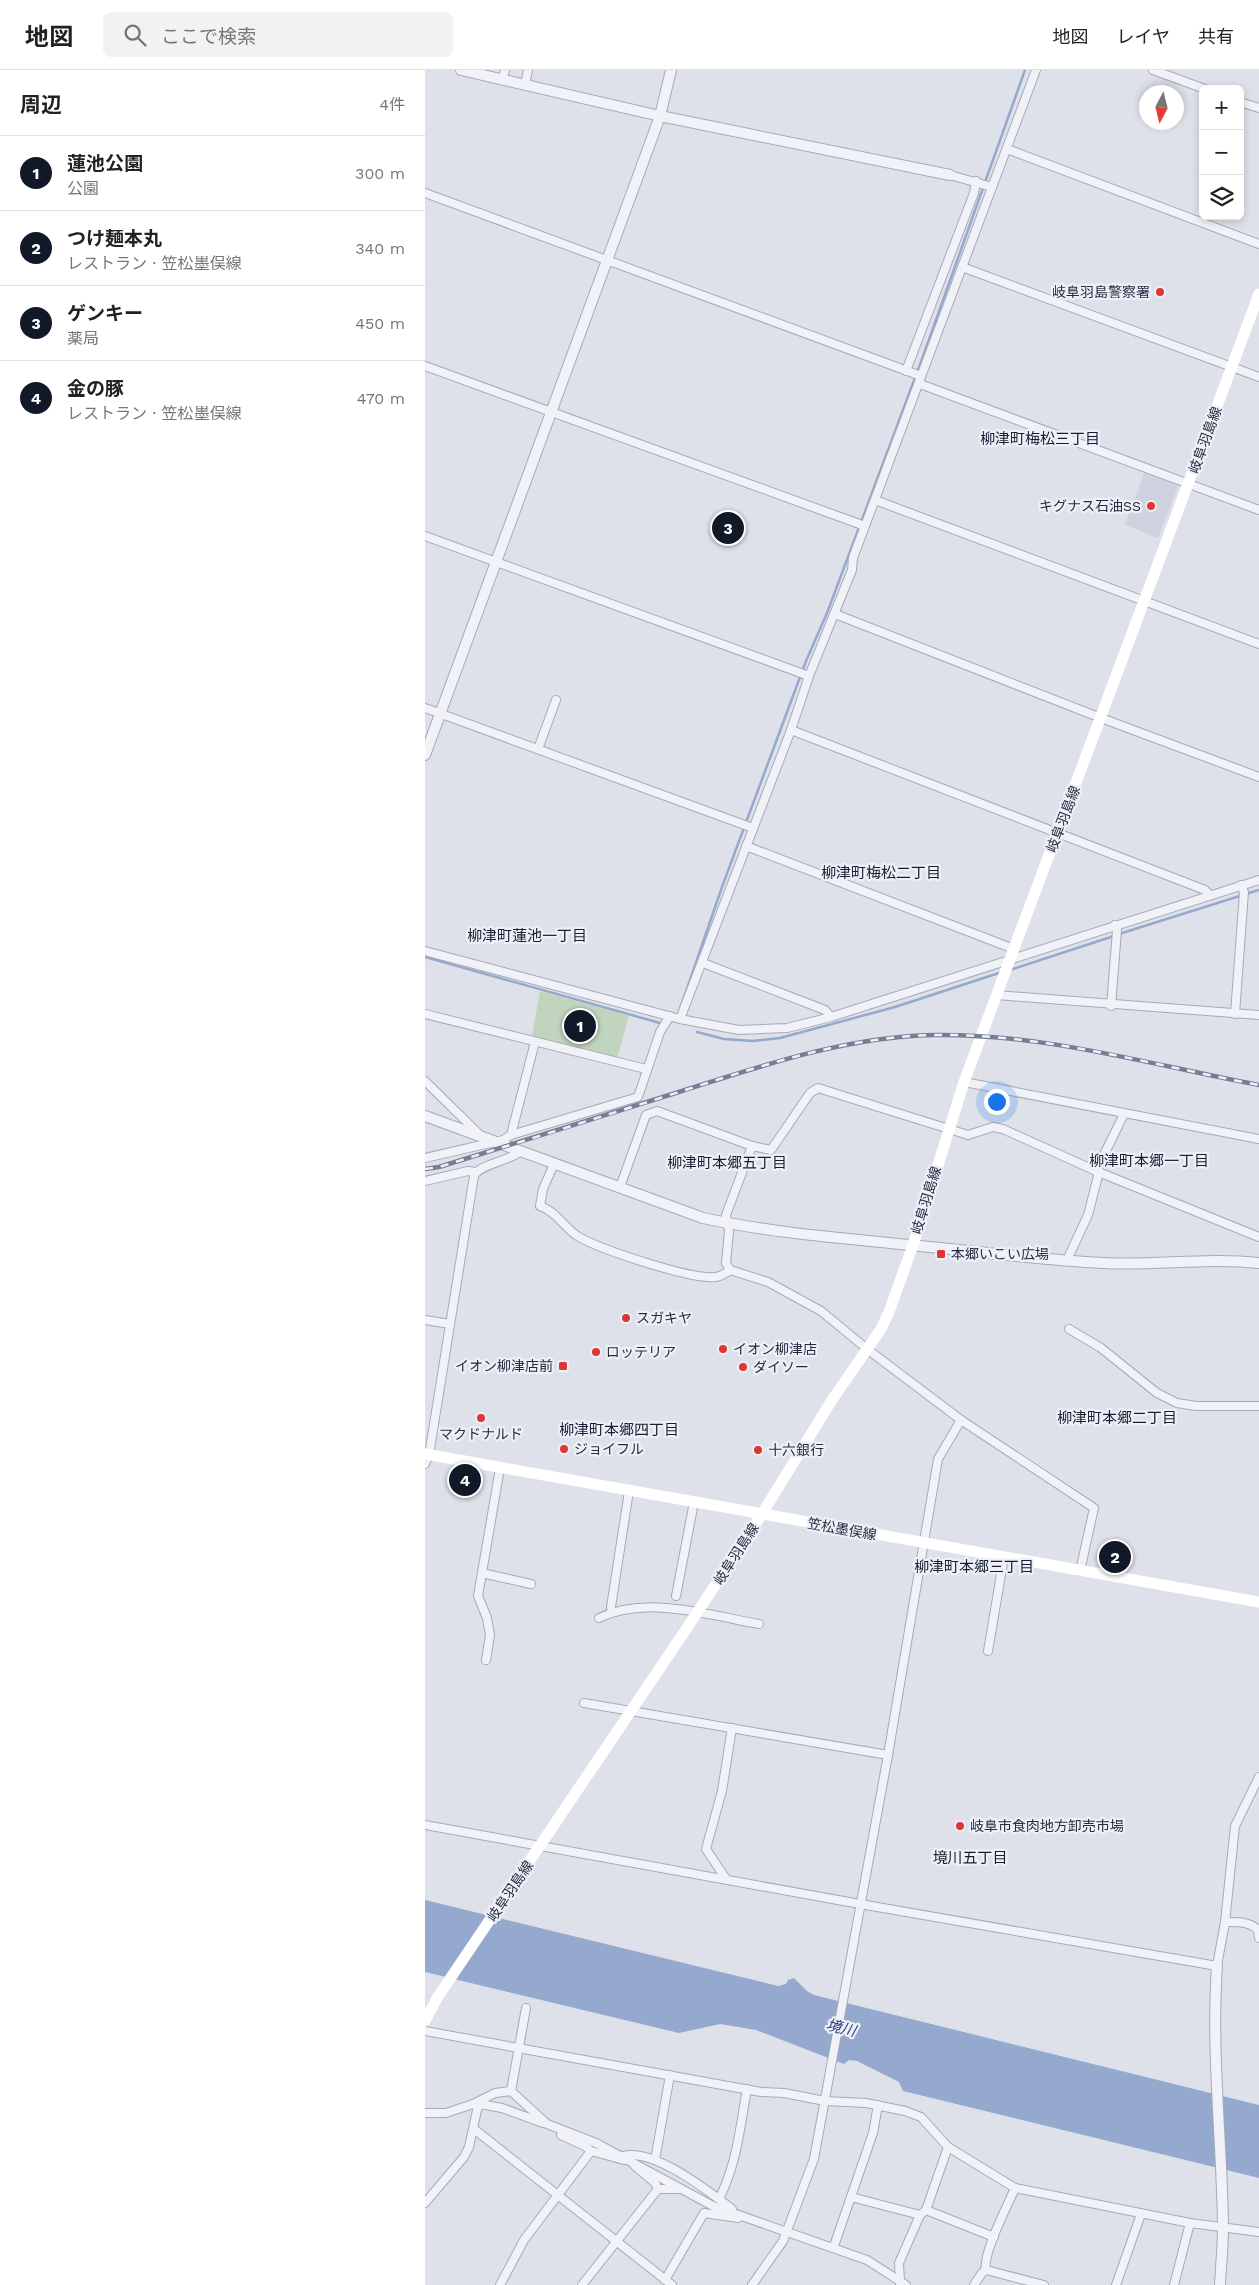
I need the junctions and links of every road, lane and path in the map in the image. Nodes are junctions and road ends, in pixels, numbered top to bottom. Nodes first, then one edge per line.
1 (461, 70) edge
2 (528, 70) edge
3 (671, 70) edge
4 (1036, 70) edge
5 (1153, 70) edge
6 (504, 75) edge
7 (525, 85) junction
8 (1199, 87) edge
9 (1244, 103) edge
10 (1259, 108) edge
11 (660, 116) junction
12 (1007, 150) junction
13 (950, 176) joint
14 (976, 181) junction
15 (992, 187) junction
16 (425, 193) edge
17 (1259, 244) edge
18 (607, 260) junction
19 (962, 267) junction
20 (1259, 294) edge
21 (425, 366) edge
22 (1232, 366) junction
23 (907, 371) junction
24 (921, 376) junction
25 (1259, 377) edge
26 (920, 384) junction
27 (552, 412) junction
28 (1188, 484) junction
29 (875, 500) junction
30 (1259, 510) edge
31 (865, 526) junction
32 (425, 536) edge
33 (496, 563) junction
34 (1145, 601) junction
35 (835, 614) junction
36 (1259, 644) edge
37 (809, 676) junction
38 (556, 700) dead end
39 (425, 708) edge
40 (441, 713) junction
41 (1101, 718) junction
42 (791, 730) junction
43 (538, 749) junction
44 (425, 755) edge
45 (1259, 777) edge
46 (753, 828) junction
47 (1057, 833) junction
48 (746, 846) junction
49 (1259, 880) edge
50 (1241, 885) junction
51 (1211, 895) junction
52 (1115, 925) junction
53 (425, 951) edge
54 (1012, 954) junction
55 (703, 963) junction
56 (996, 995) junction
57 (1111, 1006) junction
58 (425, 1014) edge
59 (1235, 1014) junction
60 (1259, 1015) edge
61 (670, 1016) junction
62 (831, 1017) junction
63 (681, 1019) junction
64 (535, 1042) junction
65 (646, 1069) junction
66 (425, 1081) edge
67 (964, 1082) junction
68 (1124, 1114) junction
69 (425, 1116) edge
70 (948, 1130) junction
71 (511, 1135) junction
72 (481, 1137) junction
73 (1259, 1140) edge
74 (494, 1141) junction
75 (752, 1146) junction
76 (521, 1151) junction
77 (425, 1158) edge
78 (554, 1164) junction
79 (1097, 1171) junction
80 (475, 1172) junction
81 (425, 1181) edge
82 (620, 1187) junction
83 (728, 1223) junction
84 (1259, 1237) edge
85 (913, 1245) junction
86 (1067, 1260) junction
87 (1259, 1262) edge
88 (730, 1270) junction
89 (425, 1320) edge
90 (450, 1324) junction
91 (1069, 1329) dead end
92 (867, 1348) junction
93 (1259, 1406) edge
94 (961, 1420) junction
95 (426, 1458) edge
96 (500, 1468) junction
97 (629, 1491) junction
98 (693, 1502) junction
99 (762, 1514) junction
100 (924, 1543) junction
101 (1004, 1557) junction
102 (1080, 1571) junction
103 (481, 1574) junction
104 (531, 1584) dead end
105 (676, 1596) dead end
106 (1259, 1602) edge
107 (612, 1612) junction
108 (697, 1613) junction
109 (599, 1618) dead end
110 (759, 1624) dead end
111 (989, 1651) dead end
112 (486, 1660) dead end
113 (584, 1703) dead end
114 (732, 1728) junction
115 (889, 1755) junction
116 (1259, 1777) edge
117 (425, 1825) edge
118 (726, 1879) junction
119 (860, 1904) junction
120 (1225, 1922) junction
121 (1259, 1938) edge
122 (1217, 1966) junction
123 (526, 2008) dead end
124 (425, 2021) edge
125 (425, 2031) edge
126 (518, 2048) junction
127 (670, 2076) junction
128 (747, 2089) junction
129 (511, 2091) junction
130 (825, 2101) junction
131 (477, 2104) junction
132 (878, 2106) junction
133 (425, 2114) edge
134 (547, 2124) junction
135 (474, 2129) junction
136 (948, 2148) junction
137 (591, 2151) junction
138 (622, 2156) junction
139 (655, 2160) junction
140 (631, 2161) junction
141 (1015, 2188) junction
142 (658, 2189) junction
143 (681, 2189) junction
144 (557, 2196) junction
145 (851, 2198) junction
146 (719, 2199) junction
147 (425, 2203) edge
148 (927, 2210) junction
149 (732, 2213) junction
150 (1141, 2214) junction
151 (920, 2215) junction
152 (748, 2218) junction
153 (1190, 2223) junction
154 (1223, 2229) junction
155 (786, 2230) junction
156 (1259, 2232) edge
157 (994, 2237) junction
158 (617, 2241) junction
159 (834, 2246) junction
160 (986, 2270) junction
161 (665, 2280) junction
162 (902, 2284) edge
163 (500, 2285) edge
164 (582, 2285) edge
165 (671, 2285) edge
166 (752, 2285) edge
167 (974, 2285) edge
168 (1044, 2285) edge
169 (1116, 2285) edge
170 (1174, 2285) edge
171 (1221, 2285) edge

1 - 6 street
2 - 7 street
3 - 11 street
4 - 12 street
5 - 8 street
6 - 7 street
7 - 11 street
9 - 10 street
11 - 13 street
11 - 18 street
12 - 15 street
12 - 17 street
13 - 14 street
14 - 15 street
14 - 23 street
15 - 19 street
16 - 18 street
18 - 23 street
18 - 27 street
19 - 22 street
19 - 24 street
20 - 22 main road, 岐阜羽島線
21 - 27 street
22 - 25 street
22 - 28 main road, 岐阜羽島線
23 - 24 street
24 - 26 street
26 - 28 street
26 - 29 street
27 - 31 street
27 - 33 street
28 - 30 street
28 - 34 main road, 岐阜羽島線
29 - 31 street
29 - 34 street
31 - 35 street
32 - 33 street
33 - 37 street
33 - 40 street
34 - 36 street
34 - 41 main road, 岐阜羽島線
35 - 37 street
35 - 41 street
37 - 42 street
38 - 43 street
39 - 40 street
40 - 43 street
40 - 44 street
41 - 45 street
41 - 47 main road, 岐阜羽島線
42 - 46 street
42 - 47 street
43 - 46 street
46 - 48 street
47 - 51 street
47 - 54 main road, 岐阜羽島線
48 - 54 street
48 - 55 street
49 - 50 street
50 - 51 street
50 - 59 street
51 - 52 street
52 - 54 street
52 - 57 street
53 - 61 street
54 - 56 main road, 岐阜羽島線
54 - 62 street
55 - 62 street
55 - 63 street
56 - 57 street
56 - 67 main road, 岐阜羽島線
57 - 59 street
58 - 64 street
59 - 60 street
61 - 63 street
61 - 65 street
62 - 63 street
64 - 65 street
64 - 71 street
65 - 71 street
66 - 72 street
67 - 68 street
67 - 70 main road, 岐阜羽島線
68 - 73 street
68 - 79 street
69 - 72 street
70 - 75 street
70 - 79 street
70 - 85 main road, 岐阜羽島線
71 - 74 street
72 - 74 street
74 - 76 street
74 - 77 street
75 - 82 street
75 - 83 street
76 - 78 street
76 - 80 street
78 - 82 street
78 - 88 street
79 - 84 street
79 - 86 street
80 - 81 street
80 - 90 street
82 - 83 street
83 - 85 street
83 - 88 street
85 - 86 street
85 - 92 main road, 岐阜羽島線
86 - 87 street
88 - 92 street
89 - 90 street
90 - 95 street
91 - 93 street
92 - 94 street
92 - 99 main road, 岐阜羽島線
94 - 100 street
94 - 102 street
95 - 96 main road, 笠松墨俣線
96 - 97 main road, 笠松墨俣線
96 - 103 street
97 - 98 main road, 笠松墨俣線
97 - 107 street
98 - 99 main road, 笠松墨俣線
98 - 105 street
99 - 100 main road, 笠松墨俣線
99 - 108 main road, 岐阜羽島線
100 - 101 main road, 笠松墨俣線
100 - 115 street
101 - 102 main road, 笠松墨俣線
101 - 111 street
102 - 106 main road, 笠松墨俣線
103 - 104 street
103 - 112 street
107 - 108 street
107 - 109 street
108 - 110 street
108 - 124 main road, 岐阜羽島線, bridge
113 - 114 street
114 - 115 street
114 - 118 street
115 - 119 street
116 - 120 street
117 - 118 street
118 - 119 street
119 - 122 street
119 - 130 street
120 - 121 street
120 - 122 street
122 - 154 street
123 - 126 street
125 - 126 street
126 - 127 street
126 - 129 street
127 - 128 street
127 - 139 street
128 - 130 street
128 - 146 street
129 - 131 street
129 - 134 street
130 - 132 street
130 - 155 street
131 - 133 street
131 - 134 street
131 - 135 street
132 - 136 street
132 - 145 street
134 - 137 street
134 - 138 street
135 - 144 street
135 - 147 street
136 - 141 street
136 - 148 street
137 - 140 street
137 - 144 street
138 - 139 street
138 - 140 street
139 - 146 street
140 - 142 street
140 - 143 street
141 - 150 street
141 - 157 street
142 - 143 street
142 - 158 street
143 - 149 street
144 - 158 street
144 - 163 street
145 - 151 street
145 - 159 street
146 - 149 street
148 - 151 street
148 - 157 street
149 - 152 street
150 - 153 street
150 - 169 street
151 - 162 street
152 - 155 street
152 - 161 street
153 - 154 street
153 - 170 street
154 - 156 street
154 - 171 street
155 - 159 street
155 - 166 street
157 - 160 street
158 - 161 street
158 - 164 street
159 - 162 street
160 - 167 street
160 - 168 street
161 - 165 street

